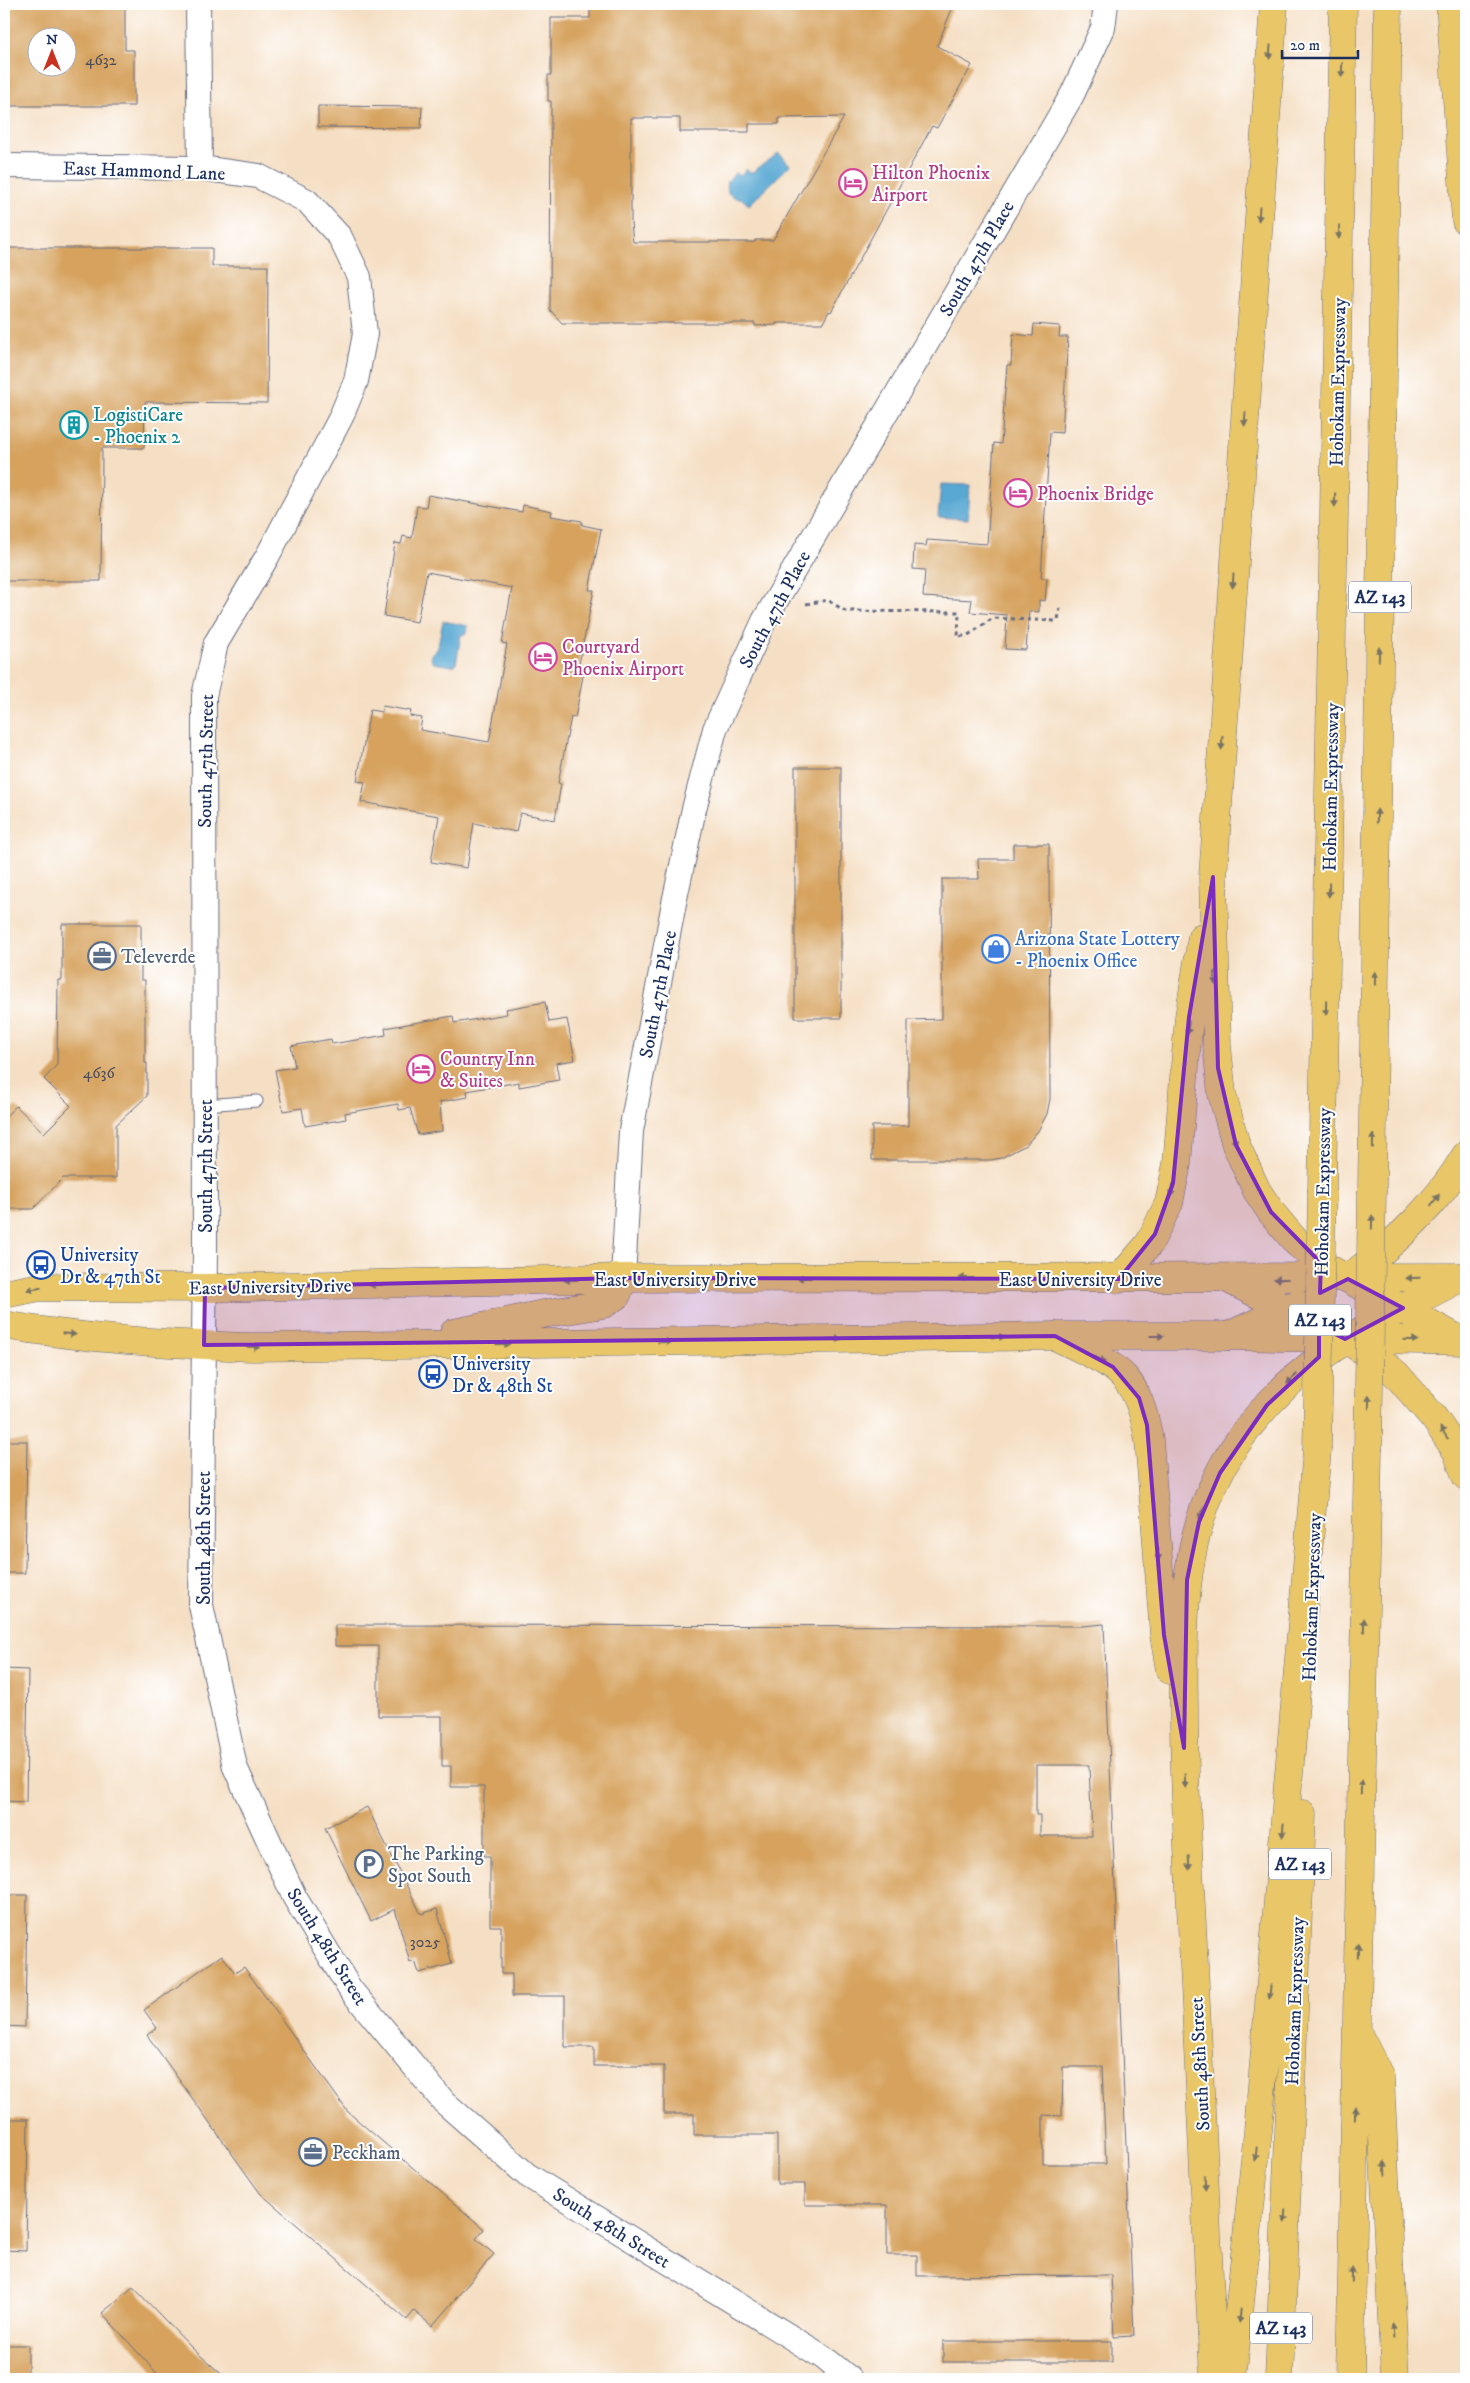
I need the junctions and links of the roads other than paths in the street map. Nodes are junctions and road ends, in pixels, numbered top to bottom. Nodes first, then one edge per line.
1 (198, 4) edge
2 (1106, 4) edge
3 (1274, 4) edge
4 (1343, 4) edge
5 (1388, 4) edge
6 (1450, 4) edge
7 (4, 166) edge
8 (200, 168) junction
9 (307, 201) joint
10 (1466, 221) edge
11 (1213, 876) junction
12 (257, 1101) dead end
13 (205, 1104) junction
14 (1466, 1155) edge
15 (1464, 1277) edge
16 (623, 1278) junction
17 (1119, 1279) junction
18 (1228, 1279) junction
19 (1348, 1279) junction
20 (205, 1288) junction
21 (4, 1294) edge
22 (1403, 1308) junction
23 (1287, 1310) junction
24 (4, 1325) edge
25 (1055, 1336) junction
26 (1228, 1336) junction
27 (1345, 1339) junction
28 (1464, 1341) edge
29 (204, 1345) junction
30 (389, 1346) junction
31 (1317, 1450) junction
32 (1466, 1476) edge
33 (1184, 1748) junction
34 (1357, 2033) junction
35 (850, 2379) edge
36 (1214, 2379) edge
37 (1232, 2379) edge
38 (1279, 2379) edge
39 (1350, 2379) edge
40 (1395, 2379) edge

1 - 8 street
2 - 16 street, South 47th Place
3 -> 11 main road
4 -> 31 main road, Hohokam Expressway / AZ 143, bridge
34 -> 5 main road, AZ 143, bridge
6 - 10 main road
7 - 8 street, East Hammond Lane
8 - 9 street, East Hammond Lane
9 - 13 street, South 47th Street
11 -> 17 main road
11 -> 19 main road
12 - 13 lane
13 - 20 street, South 47th Street
19 -> 14 main road
15 -> 19 main road, East University Drive
15 - 22 main road
17 -> 16 main road, East University Drive
16 -> 20 main road, East University Drive
16 - 30 main road
17 - 18 main road, East University Drive
19 -> 18 main road, East University Drive
18 - 23 main road
19 - 22 main road
19 - 23 main road
20 -> 21 main road, East University Drive
20 - 29 street, South 47th Street
22 - 27 main road
22 - 28 main road
23 - 26 main road
23 - 27 main road
24 -> 29 main road
25 -> 26 main road
30 -> 25 main road
25 -> 33 main road
26 - 27 main road
27 -> 28 main road
32 -> 27 main road
27 -> 33 main road
29 -> 30 main road
29 - 35 street, South 48th Street
31 -> 37 main road
31 -> 38 main road, Hohokam Expressway / AZ 143
33 -> 36 main road, South 48th Street
39 -> 34 main road, AZ 143
40 -> 34 main road

